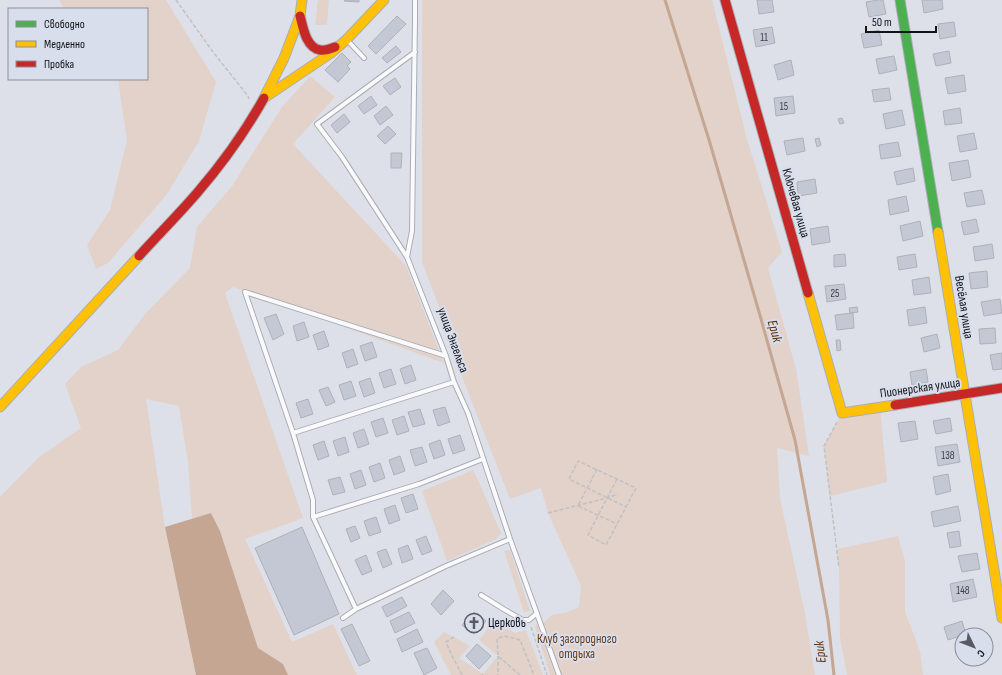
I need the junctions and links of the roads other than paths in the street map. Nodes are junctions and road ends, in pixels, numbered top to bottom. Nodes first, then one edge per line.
1 (302, 0) edge
2 (384, 0) edge
3 (414, 0) edge
4 (725, 0) edge
5 (900, 0) edge
6 (300, 16) junction
7 (344, 42) junction
8 (415, 52) junction
9 (364, 58) dead end
10 (264, 98) junction
11 (407, 257) junction
12 (446, 356) junction
13 (454, 382) junction
14 (1002, 388) edge
15 (965, 395) junction
16 (0, 407) edge
17 (842, 413) joint
18 (293, 433) junction
19 (483, 459) junction
20 (313, 517) junction
21 (510, 539) junction
22 (481, 595) dead end
23 (356, 609) junction
24 (537, 613) junction
25 (344, 618) dead end
26 (1002, 618) edge
27 (559, 675) edge

1 - 6 main road
2 - 7 main road
3 - 8 lane
4 - 17 main road, Ключевая улица
5 - 15 main road, Весёлая улица
6 - 7 main road
6 - 10 main road
7 - 9 lane
7 - 10 main road
8 - 11 lane
8 - 11 lane, улица Энгельса
10 - 16 main road
11 - 12 lane, улица Энгельса
12 - 13 lane, улица Энгельса
12 - 18 lane
13 - 18 lane
13 - 19 lane, улица Энгельса
14 - 15 main road, Пионерская улица
15 - 17 main road, Пионерская улица
15 - 26 main road, Весёлая улица
18 - 20 lane
19 - 20 lane
19 - 21 lane, улица Энгельса
20 - 23 lane
21 - 23 lane
21 - 24 lane, улица Энгельса
22 - 24 lane
23 - 25 lane
24 - 27 lane, улица Энгельса

